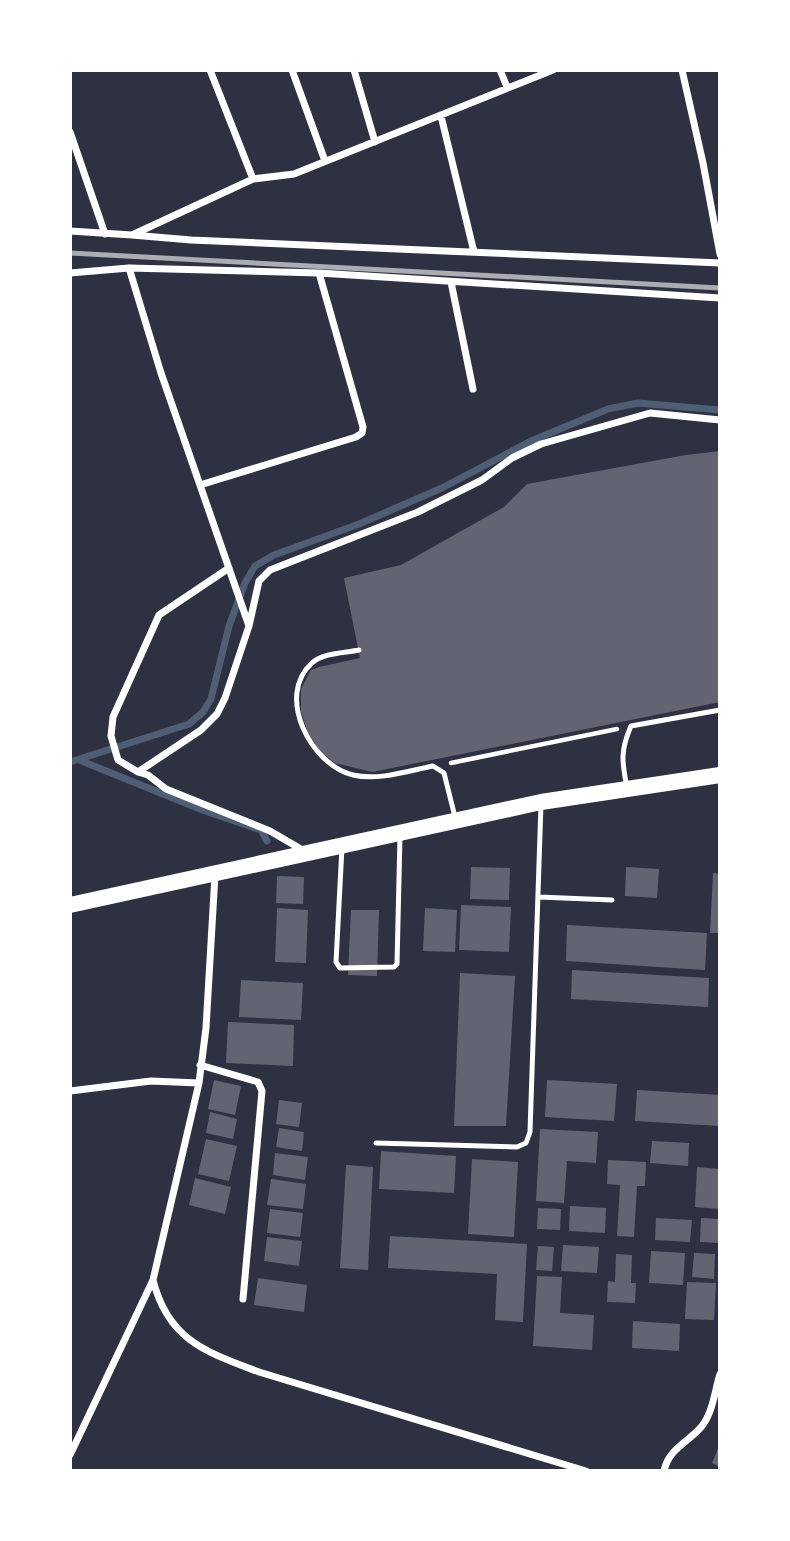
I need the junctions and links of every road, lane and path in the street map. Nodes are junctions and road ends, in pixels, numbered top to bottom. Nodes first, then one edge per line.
1 (210, 70) edge
2 (292, 70) edge
3 (354, 70) edge
4 (500, 70) edge
5 (553, 70) edge
6 (682, 70) edge
7 (507, 88) junction
8 (441, 116) junction
9 (70, 132) edge
10 (375, 142) junction
11 (324, 161) junction
12 (253, 179) junction
13 (70, 231) edge
14 (106, 234) junction
15 (132, 235) junction
16 (474, 253) junction
17 (720, 254) edge
18 (720, 263) edge
19 (129, 268) junction
20 (70, 273) edge
21 (319, 273) junction
22 (451, 282) junction
23 (720, 298) edge
24 (473, 389) dead end
25 (718, 415) edge
26 (200, 485) junction
27 (229, 568) junction
28 (249, 626) junction
29 (359, 650) dead end
30 (720, 710) edge
31 (631, 726) junction
32 (433, 766) junction
33 (138, 772) junction
34 (720, 775) edge
35 (627, 788) junction
36 (541, 803) junction
37 (456, 820) junction
38 (400, 833) junction
39 (342, 845) junction
40 (308, 853) junction
41 (215, 873) junction
42 (539, 897) junction
43 (612, 900) dead end
44 (70, 905) edge
45 (200, 1065) junction
46 (199, 1083) junction
47 (70, 1091) edge
48 (376, 1143) dead end
49 (153, 1280) junction
50 (243, 1299) dead end
51 (720, 1374) edge
52 (70, 1455) edge
53 (586, 1471) edge
54 (664, 1471) edge

1 - 12 street
2 - 11 street
3 - 10 street
4 - 7 street
5 - 7 street
6 - 17 street
7 - 8 street
8 - 10 street
8 - 16 street
9 - 14 street
10 - 11 street
11 - 12 street
12 - 15 street
13 - 14 street
14 - 15 street
15 - 16 street
16 - 18 street
19 - 20 street
19 - 21 street
19 - 26 street
21 - 22 street
21 - 26 street
22 - 23 street
22 - 24 street
25 - 28 street
26 - 27 street
27 - 28 street
27 - 33 street
28 - 33 street
29 - 32 lane
30 - 31 lane
31 - 32 path
31 - 35 lane
32 - 37 lane
33 - 40 street
34 - 35 main road
35 - 36 main road
36 - 37 main road
36 - 42 lane
37 - 38 main road
38 - 39 main road
38 - 39 lane
39 - 40 main road
40 - 41 main road
41 - 44 main road
41 - 45 street
42 - 43 lane
42 - 48 lane
45 - 46 street
45 - 50 street
46 - 47 street
46 - 49 street
49 - 52 street
49 - 53 street
51 - 54 street

